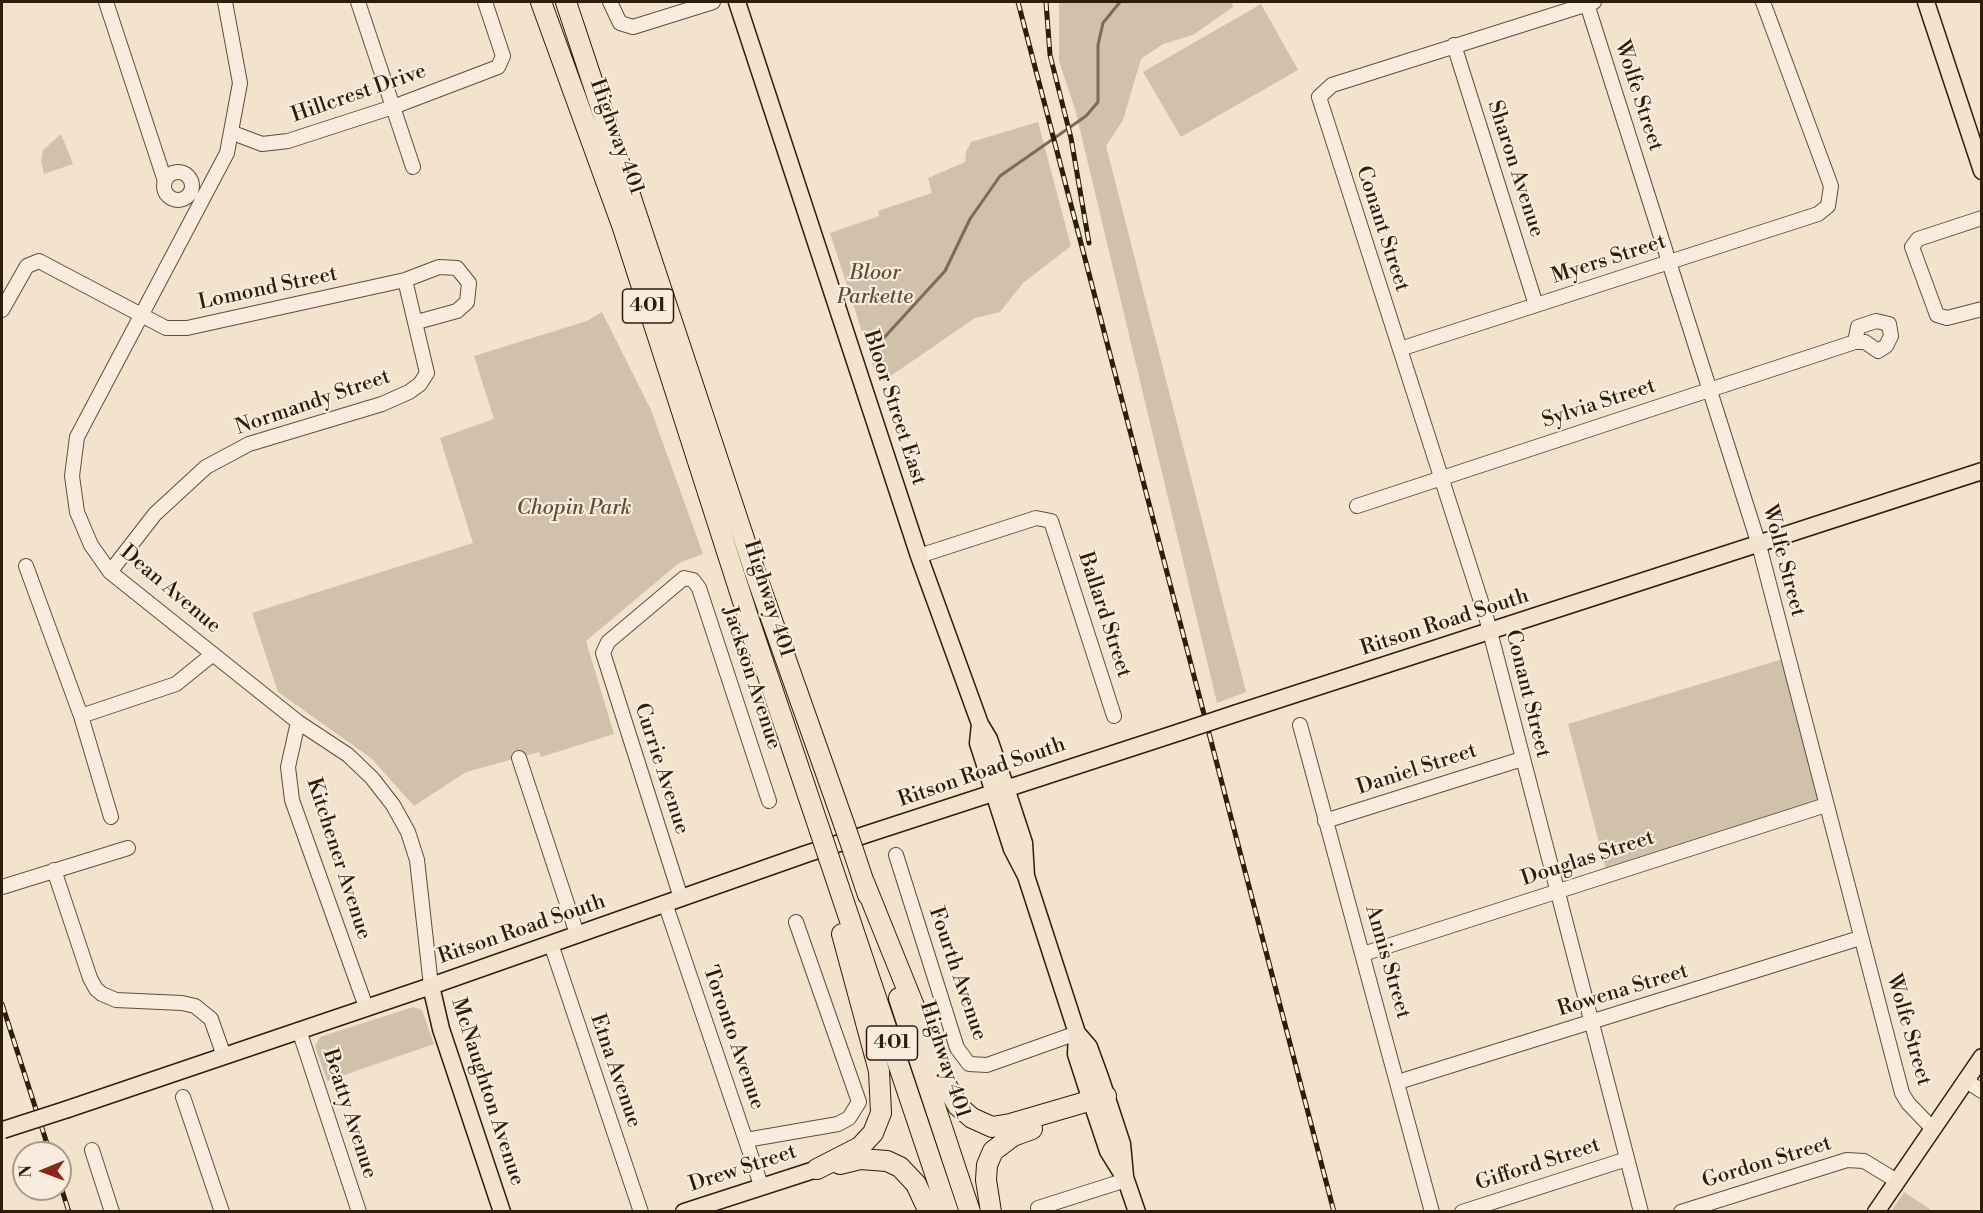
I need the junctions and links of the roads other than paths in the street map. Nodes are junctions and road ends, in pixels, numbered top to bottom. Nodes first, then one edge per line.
1 (106, 2) edge
2 (225, 2) edge
3 (358, 2) edge
4 (485, 2) edge
5 (541, 2) edge
6 (566, 2) edge
7 (610, 2) edge
8 (712, 2) edge
9 (737, 2) edge
10 (1763, 2) edge
11 (1926, 2) edge
12 (1590, 3) edge
13 (1454, 45) junction
14 (393, 107) junction
15 (233, 133) junction
16 (413, 167) dead end
17 (1982, 171) edge
18 (165, 181) dead end
19 (1982, 219) edge
20 (1670, 263) junction
21 (405, 280) junction
22 (1536, 305) junction
23 (1982, 309) edge
24 (2, 310) edge
25 (141, 317) junction
26 (417, 322) junction
27 (1855, 342) dead end
28 (1400, 349) junction
29 (1710, 390) junction
30 (1982, 471) edge
31 (1441, 478) junction
32 (1357, 506) dead end
33 (1760, 545) junction
34 (919, 556) junction
35 (26, 566) dead end
36 (110, 572) junction
37 (1490, 632) junction
38 (603, 653) joint
39 (213, 654) junction
40 (81, 716) junction
41 (1114, 716) dead end
42 (297, 722) junction
43 (1300, 725) dead end
44 (519, 758) dead end
45 (1522, 759) junction
46 (1000, 790) junction
47 (770, 801) dead end
48 (1826, 805) junction
49 (111, 817) dead end
50 (1325, 821) junction
51 (128, 848) dead end
52 (896, 855) dead end
53 (832, 866) junction
54 (54, 870) junction
55 (864, 882) junction
56 (2, 887) edge
57 (1556, 891) junction
58 (673, 901) junction
59 (796, 922) dead end
60 (577, 934) junction
61 (1860, 938) junction
62 (551, 944) junction
63 (1363, 954) junction
64 (431, 986) junction
65 (366, 1007) junction
66 (1591, 1023) junction
67 (299, 1030) junction
68 (1077, 1033) junction
69 (224, 1056) junction
70 (1982, 1057) edge
71 (1965, 1080) junction
72 (1398, 1082) junction
73 (1982, 1091) edge
74 (183, 1097) dead end
75 (1100, 1103) junction
76 (1931, 1127) junction
77 (2, 1131) edge
78 (746, 1140) junction
79 (92, 1150) dead end
80 (1627, 1159) junction
81 (817, 1169) junction
82 (1125, 1180) junction
83 (1897, 1181) junction
84 (761, 1185) junction
85 (1038, 1208) dead end
86 (112, 1212) edge
87 (222, 1212) edge
88 (359, 1212) edge
89 (502, 1212) edge
90 (640, 1212) edge
91 (684, 1212) edge
92 (929, 1212) edge
93 (948, 1212) edge
94 (970, 1212) edge
95 (991, 1212) edge
96 (1137, 1212) edge
97 (1432, 1212) edge
98 (1462, 1212) edge
99 (1641, 1212) edge
100 (1681, 1212) edge
101 (1876, 1212) edge

1 - 18 street
2 - 15 street, Dean Avenue
3 - 14 street
4 - 14 street, Hillcrest Drive
5 - 53 highway, Highway 401 / 401, bridge
6 - 55 highway, Highway 401 / 401, bridge
7 - 8 street
9 - 34 main road, Bloor Street East
10 - 20 street, Myers Street
11 - 17 main road
12 - 13 street
12 - 20 street, Wolfe Street
13 - 22 street, Sharon Avenue
13 - 28 street, Conant Street
14 - 15 street, Hillcrest Drive
14 - 16 street
15 - 25 street, Dean Avenue
19 - 23 street
20 - 22 street, Myers Street
20 - 29 street, Wolfe Street
21 - 25 street, Lomond Street
21 - 26 street
21 - 26 street, Lomond Street
22 - 28 street, Myers Street
24 - 25 street, Lomond Street
25 - 36 street, Dean Avenue
26 - 36 street, Normandy Street
27 - 29 street, Sylvia Street
28 - 31 street, Conant Street
29 - 31 street, Sylvia Street
29 - 33 street, Wolfe Street
30 - 33 main road, Ritson Road South
31 - 32 street, Sylvia Street
31 - 37 street, Conant Street
33 - 37 main road, Ritson Road South
33 - 48 street, Wolfe Street
34 - 41 street, Ballard Street
34 - 46 main road, Bloor Street East
35 - 40 street
36 - 39 street, Dean Avenue
37 - 45 street, Conant Street
37 - 46 main road, Ritson Road South, bridge
38 - 47 street, Jackson Avenue
38 - 58 street, Currie Avenue
39 - 40 street
39 - 42 street, Dean Avenue
40 - 49 street
42 - 64 street, Dean Avenue
42 - 65 street, Kitchener Avenue
43 - 50 street, Annis Street
44 - 60 street
45 - 50 street, Daniel Street
45 - 57 street, Conant Street
46 - 58 main road, Ritson Road South
46 - 68 main road, Bloor Street East
48 - 57 street, Douglas Street
48 - 61 street, Wolfe Street
50 - 63 street, Annis Street
51 - 54 street
52 - 68 street, Fourth Avenue
53 - 81 highway
53 - 93 highway, Highway 401 / 401
54 - 56 street
54 - 69 street
55 - 75 highway
55 - 94 highway, Highway 401 / 401
57 - 63 street, Douglas Street
57 - 66 street, Conant Street
58 - 60 main road, Ritson Road South
58 - 78 street, Toronto Avenue
59 - 78 street
60 - 62 main road, Ritson Road South
61 - 66 street, Rowena Street
61 - 76 street, Wolfe Street
62 - 64 main road, Ritson Road South
62 - 90 street, Etna Avenue
63 - 72 street, Annis Street
64 - 65 main road, Ritson Road South
64 - 89 main road, McNaughton Avenue
65 - 67 main road, Ritson Road South
66 - 72 street, Rowena Street
66 - 80 street, Conant Street
67 - 69 main road, Ritson Road South
67 - 88 street, Beatty Avenue
68 - 75 main road, Bloor Street East
69 - 77 main road, Ritson Road South, bridge
70 - 71 main road
71 - 73 street
71 - 76 main road
72 - 97 street, Annis Street
74 - 87 street
75 - 82 main road, Bloor Street East
75 - 95 highway
76 - 83 main road
78 - 84 street, Toronto Avenue
79 - 86 street
80 - 98 street, Gifford Street
80 - 99 street, Conant Street
81 - 84 main road, Drew Street
81 - 92 highway
82 - 85 street
82 - 96 main road, Bloor Street East
83 - 100 street, Gordon Street
83 - 101 main road
84 - 91 main road, Drew Street

